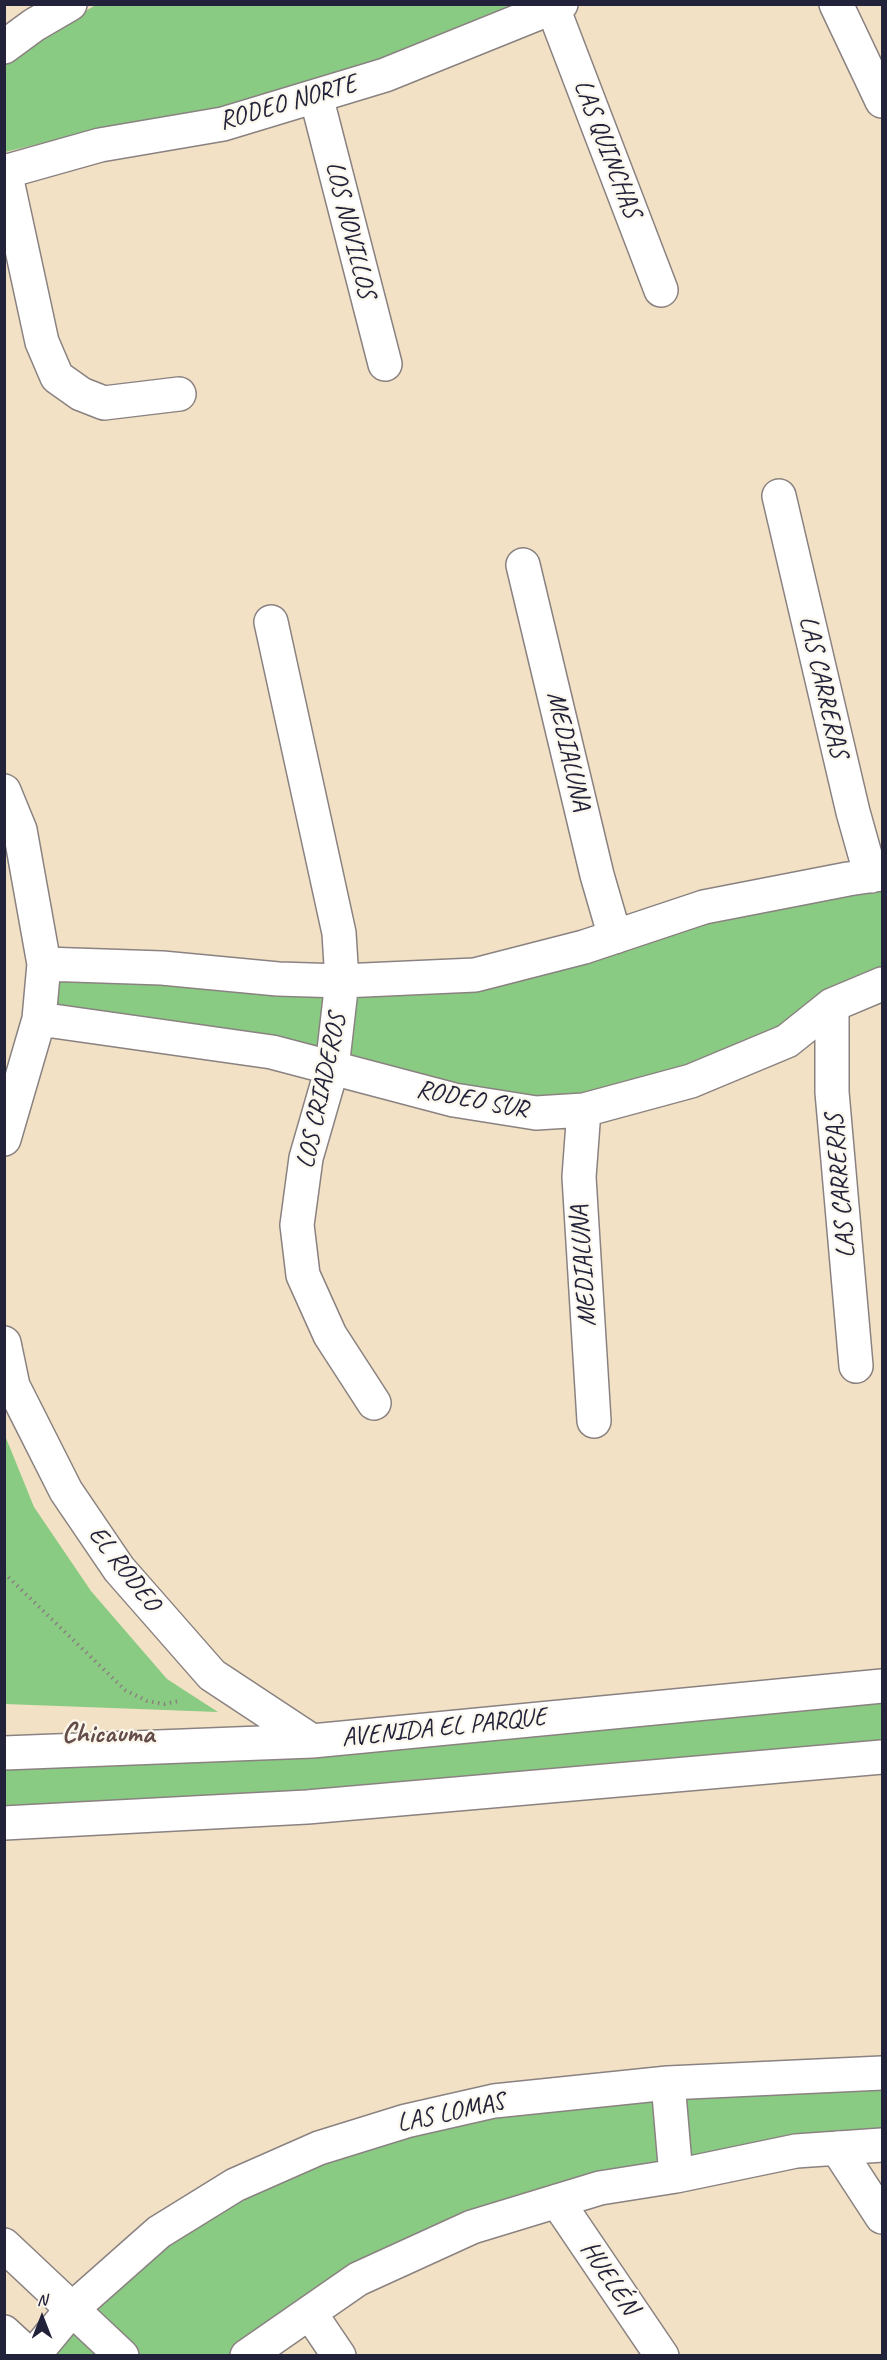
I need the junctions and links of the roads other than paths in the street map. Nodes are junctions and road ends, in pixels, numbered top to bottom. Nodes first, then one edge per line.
1 (70, 4) edge
2 (836, 4) edge
3 (557, 6) edge
4 (4, 47) edge
5 (316, 96) junction
6 (882, 101) edge
7 (5, 171) edge
8 (661, 290) dead end
9 (385, 364) dead end
10 (179, 394) dead end
11 (779, 496) dead end
12 (523, 565) dead end
13 (271, 622) dead end
14 (4, 791) edge
15 (877, 875) edge
16 (615, 937) junction
17 (44, 964) junction
18 (342, 981) junction
19 (882, 984) edge
20 (832, 1005) junction
21 (39, 1019) junction
22 (332, 1068) junction
23 (584, 1110) junction
24 (4, 1138) edge
25 (4, 1343) edge
26 (856, 1366) dead end
27 (374, 1404) dead end
28 (594, 1421) dead end
29 (882, 1686) edge
30 (312, 1741) junction
31 (4, 1753) edge
32 (882, 1757) edge
33 (4, 1823) edge
34 (882, 2073) edge
35 (668, 2083) junction
36 (882, 2145) edge
37 (837, 2148) junction
38 (676, 2176) junction
39 (557, 2201) junction
40 (882, 2217) edge
41 (4, 2245) edge
42 (72, 2309) junction
43 (310, 2313) junction
44 (4, 2332) edge
45 (32, 2355) edge
46 (122, 2355) edge
47 (247, 2355) edge
48 (339, 2355) edge
49 (662, 2355) edge

1 - 4 street
2 - 6 street
3 - 5 street, RODEO NORTE
3 - 8 street, LAS QUINCHAS
5 - 7 street, RODEO NORTE
5 - 9 street, LOS NOVILLOS
7 - 10 street
11 - 15 street, LAS CARRERAS
12 - 16 street, MEDIALUNA
13 - 18 street, LOS CRIADEROS
14 - 17 street
15 - 16 street
16 - 18 street
17 - 18 street
17 - 21 street
18 - 22 street, LOS CRIADEROS
19 - 20 street, RODEO SUR
20 - 23 street, RODEO SUR
20 - 26 street, LAS CARRERAS
21 - 22 street, RODEO SUR
21 - 24 street
22 - 23 street, RODEO SUR
22 - 27 street, LOS CRIADEROS
23 - 28 street, MEDIALUNA
25 - 30 street, EL RODEO
29 - 30 street, AVENIDA EL PARQUE
30 - 31 street, AVENIDA EL PARQUE
32 - 33 street
34 - 35 street, LAS LOMAS
35 - 38 street
35 - 42 street, LAS LOMAS
36 - 37 street
37 - 38 street
37 - 40 street
38 - 39 street
39 - 43 street
39 - 49 street, HUELÉN
41 - 42 street
42 - 45 street, LAS LOMAS
42 - 46 street
43 - 47 street
43 - 48 street
44 - 45 street, LAS LOMAS

